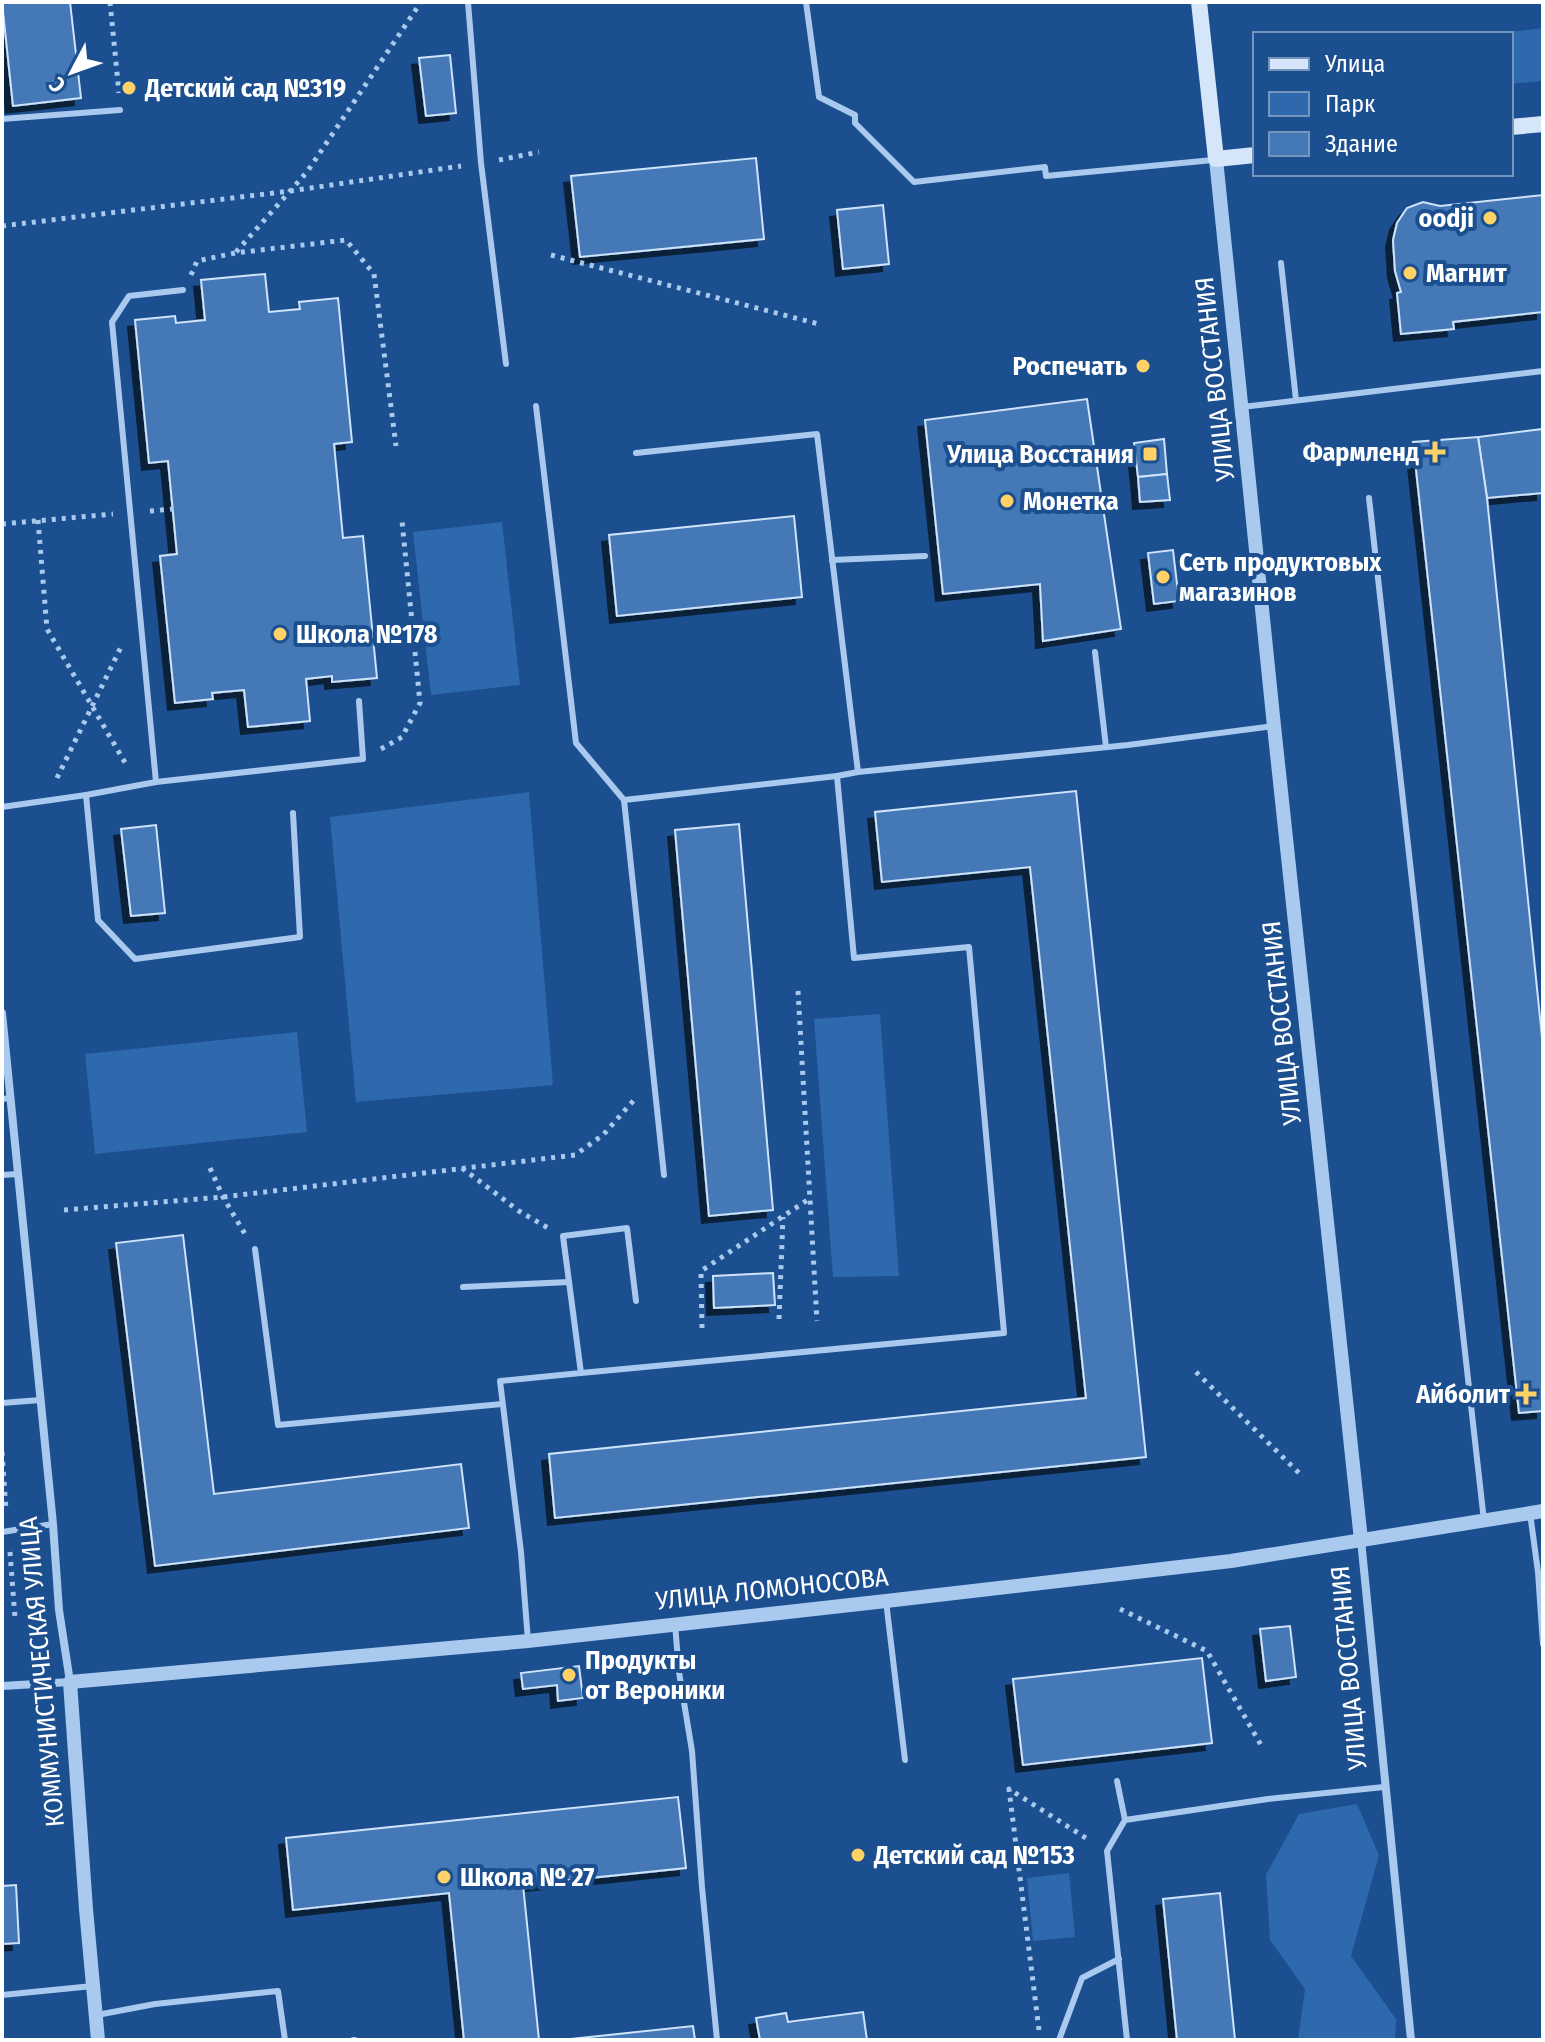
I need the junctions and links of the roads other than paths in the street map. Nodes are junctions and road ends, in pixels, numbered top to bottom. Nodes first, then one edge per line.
1 (468, 2) edge
2 (806, 2) edge
3 (1199, 2) edge
4 (120, 110) road end
5 (2, 119) edge
6 (1543, 124) edge
7 (1513, 127) edge
8 (1253, 155) edge
9 (1216, 159) junction
10 (1281, 263) dead end
11 (183, 290) road end
12 (506, 364) dead end
13 (1543, 371) edge
14 (1296, 400) junction
15 (536, 406) dead end
16 (1242, 407) junction
17 (636, 453) dead end
18 (1369, 498) dead end
19 (925, 556) dead end
20 (832, 560) junction
21 (1095, 652) dead end
22 (359, 701) dead end
23 (1274, 726) junction
24 (1106, 747) junction
25 (858, 772) junction
26 (837, 776) junction
27 (156, 782) junction
28 (86, 795) junction
29 (624, 800) junction
30 (2, 807) edge
31 (293, 813) dead end
32 (2, 1013) edge
33 (6, 1098) edge
34 (18, 1174) junction
35 (2, 1175) edge
36 (664, 1175) dead end
37 (255, 1249) road end
38 (569, 1282) junction
39 (463, 1287) dead end
40 (636, 1301) dead end
41 (581, 1373) junction
42 (40, 1400) junction
43 (2, 1403) edge
44 (502, 1404) junction
45 (1537, 1512) edge
46 (1484, 1521) junction
47 (53, 1524) junction
48 (2, 1532) edge
49 (1361, 1540) junction
50 (886, 1601) junction
51 (675, 1624) junction
52 (528, 1641) junction
53 (1543, 1644) edge
54 (70, 1682) junction
55 (2, 1686) edge
56 (905, 1760) dead end
57 (1117, 1781) dead end
58 (1384, 1787) junction
59 (1125, 1820) junction
60 (1119, 1959) junction
61 (93, 1986) junction
62 (2, 1995) edge
63 (96, 2015) junction
64 (98, 2040) edge
65 (285, 2040) edge
66 (717, 2040) edge
67 (1059, 2040) edge
68 (1127, 2040) edge
69 (1411, 2040) edge

1 - 12 lane
2 - 9 lane
3 - 9 main road, УЛИЦА ВОССТАНИЯ
4 - 5 lane
6 - 7 main road
8 - 9 main road
9 - 16 street, УЛИЦА ВОССТАНИЯ
10 - 14 lane
11 - 27 lane
13 - 14 lane
14 - 16 lane
15 - 29 lane
16 - 23 street, УЛИЦА ВОССТАНИЯ
17 - 20 lane
18 - 46 lane
19 - 20 lane
20 - 25 lane
21 - 24 lane
22 - 27 lane
23 - 24 lane
23 - 49 street, УЛИЦА ВОССТАНИЯ
24 - 25 lane
25 - 26 lane
26 - 29 lane
26 - 41 lane
27 - 28 lane
28 - 30 lane
28 - 31 lane
29 - 36 lane
32 - 33 street, КОММУНИСТИЧЕСКАЯ УЛИЦА
33 - 34 street, КОММУНИСТИЧЕСКАЯ УЛИЦА
34 - 35 lane
34 - 42 street, КОММУНИСТИЧЕСКАЯ УЛИЦА
37 - 44 lane
38 - 39 lane
38 - 40 lane
38 - 41 lane
41 - 44 lane
42 - 43 lane
42 - 47 street, КОММУНИСТИЧЕСКАЯ УЛИЦА
44 - 52 lane
45 - 46 street, УЛИЦА ЛОМОНОСОВА
45 - 53 lane
46 - 49 street, УЛИЦА ЛОМОНОСОВА
47 - 48 lane
47 - 54 street, КОММУНИСТИЧЕСКАЯ УЛИЦА
49 - 50 street, УЛИЦА ЛОМОНОСОВА
49 - 58 street, УЛИЦА ВОССТАНИЯ
50 - 51 street, УЛИЦА ЛОМОНОСОВА
50 - 56 lane
51 - 52 street, УЛИЦА ЛОМОНОСОВА
51 - 66 lane
52 - 54 street, УЛИЦА ЛОМОНОСОВА
54 - 55 street, УЛИЦА ЛОМОНОСОВА
54 - 61 street, КОММУНИСТИЧЕСКАЯ УЛИЦА
57 - 59 lane
58 - 59 lane
58 - 69 street, УЛИЦА ВОССТАНИЯ
59 - 60 lane
60 - 67 lane
60 - 68 lane
61 - 62 lane
61 - 63 street, КОММУНИСТИЧЕСКАЯ УЛИЦА
63 - 64 street, КОММУНИСТИЧЕСКАЯ УЛИЦА
63 - 65 lane

